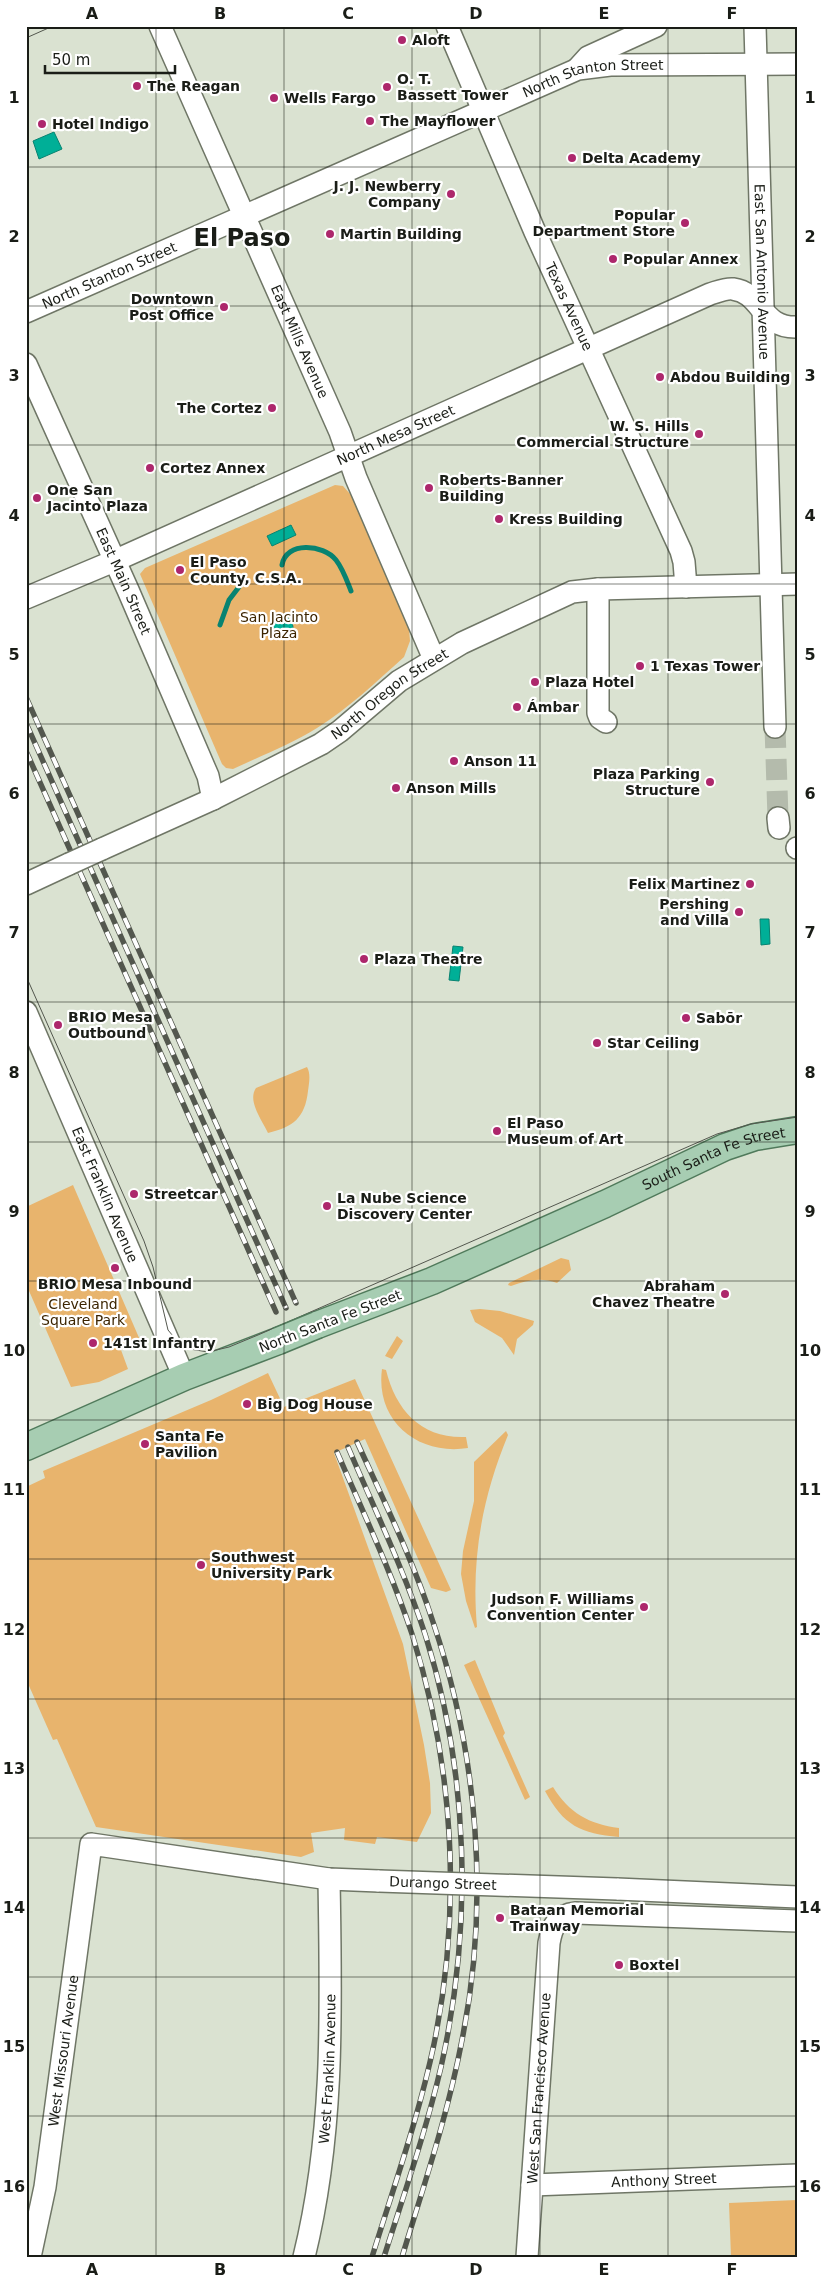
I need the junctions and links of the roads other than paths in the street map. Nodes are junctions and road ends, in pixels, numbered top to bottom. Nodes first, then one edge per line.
1 (160, 26) edge
2 (447, 26) edge
3 (656, 26) edge
4 (755, 26) edge
5 (798, 64) edge
6 (756, 66) junction
7 (578, 69) junction
8 (483, 110) junction
9 (243, 216) junction
10 (761, 309) junction
11 (26, 312) edge
12 (798, 327) edge
13 (589, 348) junction
14 (26, 364) edge
15 (349, 456) junction
16 (114, 561) junction
17 (798, 584) edge
18 (771, 585) junction
19 (686, 587) junction
20 (598, 589) junction
21 (26, 598) edge
22 (434, 658) junction
23 (606, 722) dead end
24 (775, 727) tunnel mouth
25 (213, 799) junction
26 (26, 884) edge
27 (26, 1012) edge
28 (798, 1130) edge
29 (631, 1191) joint
30 (184, 1377) junction
31 (26, 1446) edge
32 (90, 1844) joint
33 (329, 1879) junction
34 (798, 1897) edge
35 (798, 1921) edge
36 (798, 2175) edge
37 (532, 2185) junction
38 (30, 2257) edge
39 (304, 2257) edge
40 (527, 2257) edge

1 - 9 street, East Mills Avenue
2 - 8 street, Texas Avenue
3 - 7 street
4 - 6 street, East San Antonio Avenue
5 - 6 street, North Stanton Street
6 - 7 street, North Stanton Street
6 - 10 street, East San Antonio Avenue
7 - 8 street, North Stanton Street
8 - 9 street, North Stanton Street
8 - 13 street, Texas Avenue
9 - 11 street, North Stanton Street
9 - 15 street, East Mills Avenue
10 - 12 street, North Mesa Street
10 - 13 street, North Mesa Street
10 - 18 street, East San Antonio Avenue
13 - 15 street, North Mesa Street
13 - 19 street, Texas Avenue
14 - 16 street, East Main Street
15 - 16 street, North Mesa Street
15 - 22 street, East Mills Avenue
16 - 21 street, North Mesa Street
16 - 25 street, East Main Street
17 - 18 street, North Oregon Street
18 - 19 street, North Oregon Street
18 - 24 street, East San Antonio Avenue
19 - 20 street, North Oregon Street
20 - 22 street, North Oregon Street
20 - 23 street
22 - 25 street, North Oregon Street
25 - 26 street, North Oregon Street, bridge
27 - 30 street, East Franklin Avenue
28 - 29 main road, South Santa Fe Street
29 - 30 main road, North Santa Fe Street, bridge
30 - 31 main road, North Santa Fe Street
32 - 33 street, Durango Street
32 - 38 street, West Missouri Avenue
33 - 34 street, Durango Street, bridge
33 - 39 street, West Franklin Avenue
35 - 37 street, West San Francisco Avenue
36 - 37 street, Anthony Street
37 - 40 street, West San Francisco Avenue

